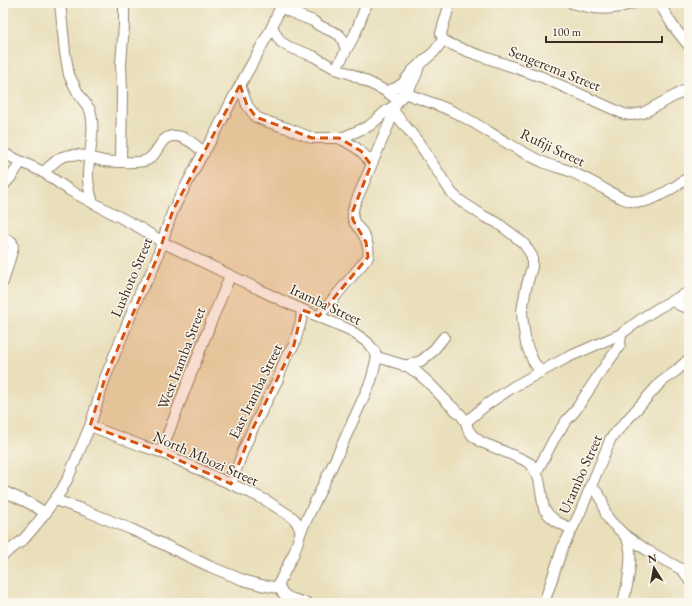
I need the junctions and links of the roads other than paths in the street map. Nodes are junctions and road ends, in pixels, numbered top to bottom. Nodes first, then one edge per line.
1 (60, 3) edge
2 (124, 3) edge
3 (367, 3) edge
4 (450, 3) edge
5 (572, 3) edge
6 (634, 3) edge
7 (658, 3) edge
8 (282, 4) edge
9 (272, 27) junction
10 (442, 40) junction
11 (689, 46) edge
12 (346, 50) junction
13 (419, 65) junction
14 (336, 69) junction
15 (240, 85) junction
16 (689, 88) edge
17 (386, 91) junction
18 (398, 102) junction
19 (339, 138) junction
20 (3, 153) edge
21 (204, 153) junction
22 (89, 157) junction
23 (21, 162) junction
24 (121, 162) junction
25 (371, 165) junction
26 (43, 172) junction
27 (689, 177) edge
28 (3, 186) edge
29 (93, 203) junction
30 (3, 238) edge
31 (162, 242) junction
32 (230, 276) junction
33 (3, 282) edge
34 (689, 292) edge
35 (673, 300) junction
36 (689, 308) edge
37 (302, 310) junction
38 (319, 316) junction
39 (621, 334) junction
40 (444, 337) dead end
41 (377, 357) junction
42 (689, 359) edge
43 (404, 366) junction
44 (541, 372) junction
45 (466, 422) junction
46 (90, 426) junction
47 (162, 452) junction
48 (536, 473) junction
49 (231, 484) junction
50 (591, 486) junction
51 (3, 491) edge
52 (55, 500) junction
53 (46, 513) junction
54 (572, 529) junction
55 (301, 531) junction
56 (623, 534) junction
57 (3, 556) edge
58 (689, 580) edge
59 (279, 588) junction
60 (307, 603) edge
61 (544, 603) edge
62 (623, 603) edge

1 - 22 street
2 - 24 street
3 - 12 street
4 - 10 street
5 - 6 street
7 - 11 street
8 - 9 street, Lushoto Street
8 - 12 street
9 - 14 street, Rufiji Street
9 - 15 street, Lushoto Street
10 - 13 street
10 - 16 street, Sengerema Street
12 - 14 street
13 - 17 street
13 - 18 street
14 - 17 street, Rufiji Street
15 - 19 street
15 - 21 street, Lushoto Street
17 - 18 street, Rufiji Street
18 - 19 street
18 - 25 street
18 - 27 street, Rufiji Street
18 - 44 street
19 - 25 street
20 - 23 street, Iramba Street
21 - 24 street
21 - 31 street, Lushoto Street
22 - 24 street
22 - 26 street
22 - 29 street
23 - 26 street, Iramba Street
23 - 28 street
25 - 38 street
26 - 29 street, Iramba Street
29 - 31 street, Iramba Street
30 - 33 street
31 - 32 street, Iramba Street
31 - 46 street, Lushoto Street
32 - 37 street, Iramba Street
32 - 47 street, West Iramba Street
34 - 35 street
35 - 36 street
35 - 39 street
37 - 38 street, Iramba Street
37 - 49 street, East Iramba Street
38 - 41 street, Iramba Street
39 - 44 street
39 - 48 street
40 - 43 street
41 - 43 street
41 - 55 street
42 - 50 street, Urambo Street
43 - 45 street
44 - 45 street
45 - 48 street
46 - 47 street, North Mbozi Street
46 - 52 street, Lushoto Street
47 - 49 street, North Mbozi Street
48 - 54 street
49 - 55 street, North Mbozi Street
50 - 54 street, Urambo Street
50 - 56 street
51 - 53 street
52 - 53 street, Lushoto Street
52 - 59 street
53 - 57 street, Lushoto Street
54 - 61 street, Urambo Street
55 - 59 street
56 - 58 street
56 - 62 street
59 - 60 street

